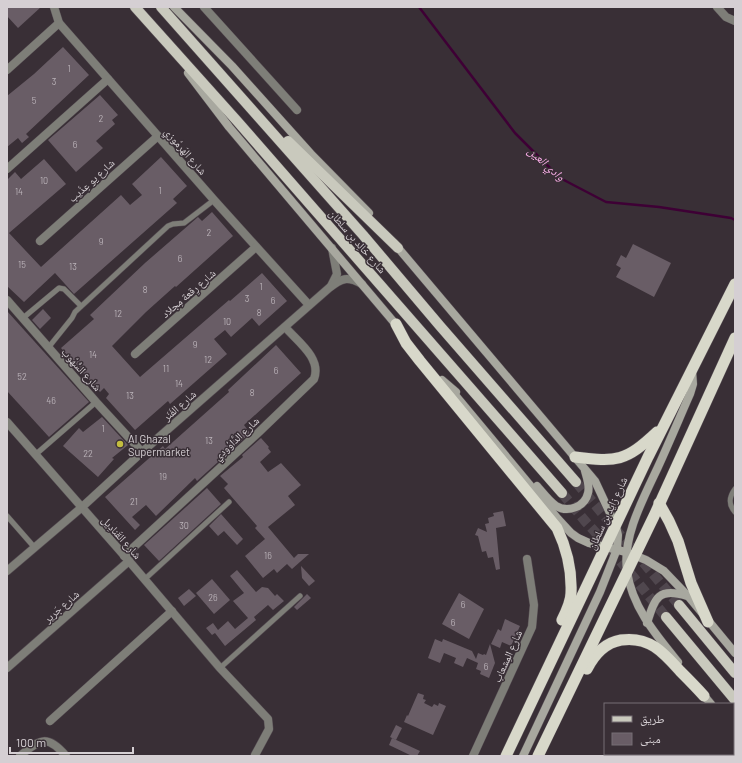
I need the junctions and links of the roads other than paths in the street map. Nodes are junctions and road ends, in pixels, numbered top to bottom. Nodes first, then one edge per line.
1 (54, 7) edge
2 (135, 7) edge
3 (161, 7) edge
4 (174, 7) edge
5 (204, 7) edge
6 (717, 7) edge
7 (735, 21) edge
8 (59, 23) junction
9 (157, 32) junction
10 (186, 36) junction
11 (7, 70) edge
12 (108, 79) junction
13 (297, 110) dead end
14 (158, 136) junction
15 (7, 168) edge
16 (214, 200) junction
17 (40, 241) dead end
18 (256, 247) junction
19 (332, 248) junction
20 (398, 248) junction
21 (362, 284) junction
22 (735, 284) edge
23 (330, 288) junction
24 (7, 300) edge
25 (309, 305) junction
26 (81, 306) junction
27 (23, 318) junction
28 (396, 324) junction
29 (284, 326) junction
30 (735, 338) edge
31 (48, 348) junction
32 (135, 354) dead end
33 (692, 369) junction
34 (442, 380) junction
35 (96, 402) junction
36 (7, 422) edge
37 (663, 426) junction
38 (142, 452) junction
39 (36, 455) junction
40 (575, 457) junction
41 (584, 468) junction
42 (576, 482) tunnel mouth
43 (735, 489) edge
44 (562, 493) tunnel mouth
45 (229, 502) dead end
46 (659, 503) junction
47 (81, 508) junction
48 (735, 512) edge
49 (7, 516) edge
50 (616, 526) junction
51 (35, 548) junction
52 (611, 548) junction
53 (630, 554) junction
54 (127, 559) junction
55 (527, 559) dead end
56 (7, 571) edge
57 (627, 572) junction
58 (145, 579) junction
59 (300, 596) dead end
60 (688, 596) junction
61 (679, 605) tunnel mouth
62 (172, 611) junction
63 (666, 617) tunnel mouth
64 (708, 622) junction
65 (647, 623) junction
66 (731, 645) edge
67 (735, 653) edge
68 (7, 668) edge
69 (220, 668) junction
70 (735, 673) edge
71 (707, 700) edge
72 (735, 700) edge
73 (50, 721) dead end
74 (255, 755) edge
75 (20, 756) edge
76 (66, 756) edge
77 (473, 756) edge
78 (505, 756) edge
79 (523, 756) edge
80 (538, 756) edge
81 (545, 756) edge

1 - 8 street, شارع الهَرمُوزي
2 - 9 main road, شارع خالِد بن سلطان
3 - 10 main road, شارع خالِد بن سلطان
4 - 20 main road
5 - 13 street
6 - 7 street
8 - 11 street
8 - 12 street, شارع الهَرمُوزي
9 - 19 main road
9 - 44 main road, شارع خالِد بن سلطان
10 - 20 main road
10 - 42 main road, شارع خالِد بن سلطان
12 - 14 street, شارع الهَرمُوزي
12 - 15 street
14 - 16 street, شارع الهَرمُوزي
14 - 17 street, شارع يو عِذَيب
16 - 18 street, شارع الهَرمُوزي
16 - 26 lane
18 - 25 street, شارع الهَرمُوزي
18 - 32 street, شارع رِقعة مِجلاد
19 - 21 main road
19 - 23 street
20 - 40 main road
21 - 23 street, شارع الفَنَر
21 - 28 main road
22 - 33 highway, شارع زايد بن سلطان
23 - 25 street, شارع الفَنَر
24 - 27 street, شارع السُّهُوب
25 - 29 street, شارع الفَنَر
26 - 27 lane
26 - 31 lane
27 - 31 street, شارع السُّهُوب
28 - 34 main road
28 - 78 highway
29 - 38 street, شارع الفَنَر
29 - 54 street, شارع الدَّاوُودِي
30 - 46 highway
31 - 35 street, شارع السُّهُوب
33 - 37 highway, شارع زايد بن سلطان
33 - 53 main road
34 - 41 main road
34 - 52 main road
35 - 38 street, شارع السُّهُوب
35 - 39 lane
36 - 39 street, شارع القَنادِيل
37 - 40 highway
37 - 50 highway, شارع زايد بن سلطان
38 - 47 street, شارع الفَنَر
39 - 47 street, شارع القَنادِيل
40 - 41 main road
41 - 50 main road
43 - 48 lane
45 - 58 lane
46 - 53 highway
46 - 64 highway
47 - 51 street, شارع الفَنَر
47 - 54 street, شارع القَنادِيل
49 - 51 lane
50 - 52 highway, شارع زايد بن سلطان
51 - 56 street, شارع الفَنَر
52 - 53 main road
52 - 78 highway, شارع زايد بن سلطان
52 - 79 main road
53 - 57 highway
53 - 60 main road
54 - 58 street, شارع القَنادِيل
54 - 68 street, شارع جَرير
55 - 77 street, شارع المِشعاب
57 - 65 main road
57 - 80 highway
58 - 62 street, شارع القَنادِيل
59 - 69 lane
60 - 64 main road
60 - 65 main road
61 - 70 main road
62 - 69 street, شارع القَنادِيل
62 - 73 street
63 - 72 main road
64 - 66 main road
65 - 71 main road
66 - 67 main road
69 - 74 street, شارع القَنادِيل
71 - 81 highway
75 - 76 street

